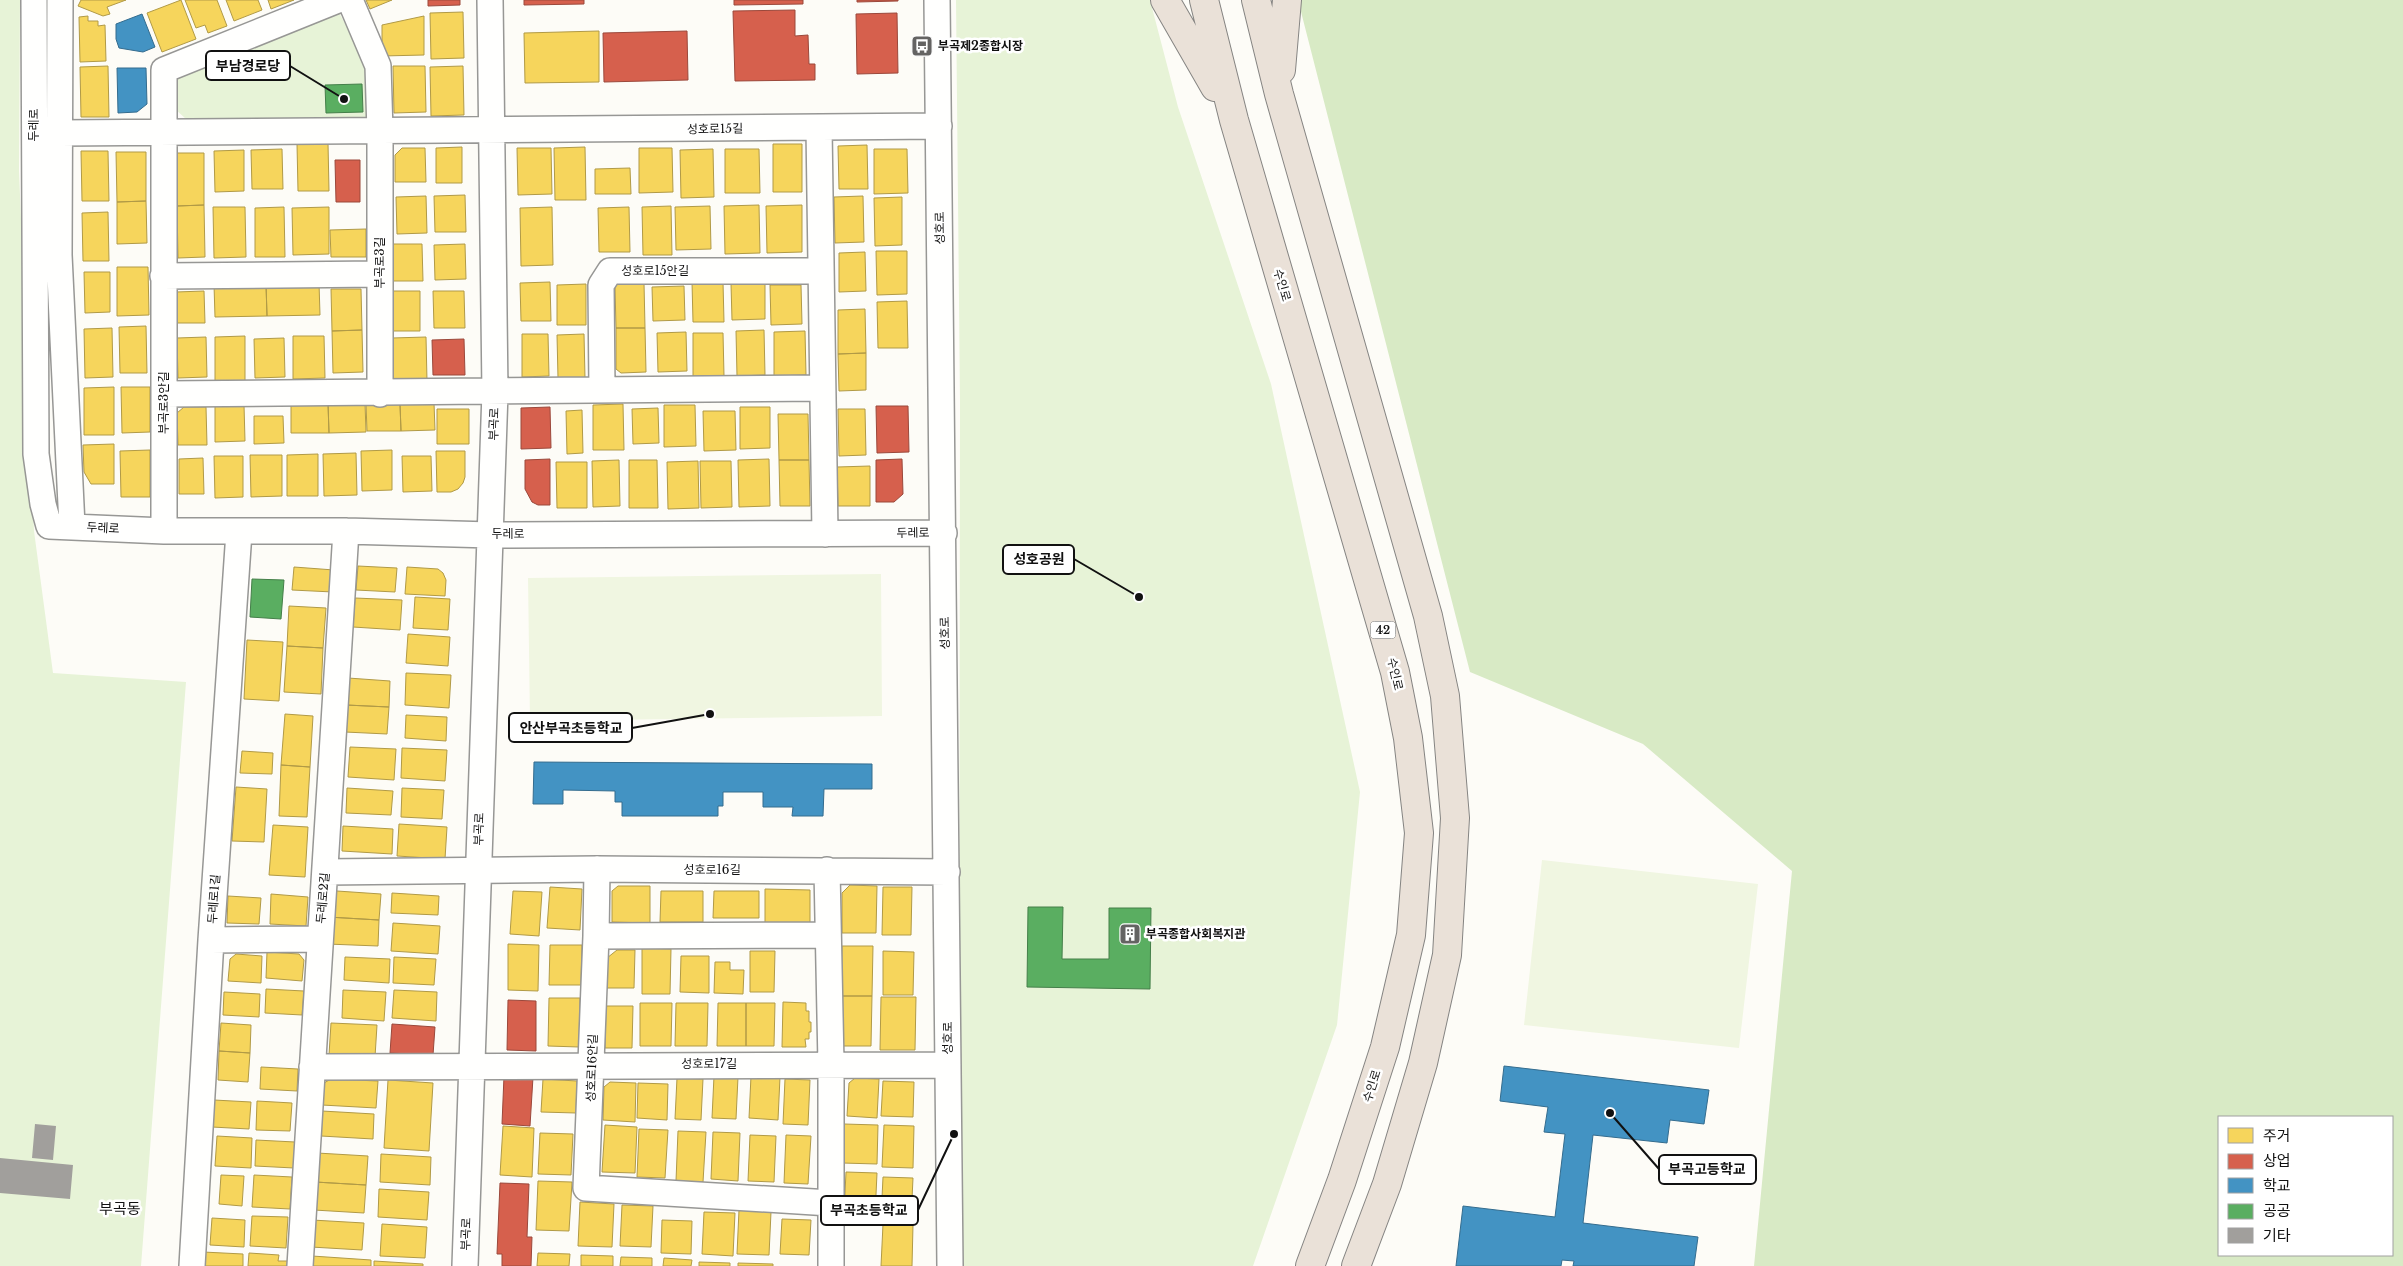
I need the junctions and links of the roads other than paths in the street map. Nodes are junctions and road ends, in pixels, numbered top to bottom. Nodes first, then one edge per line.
1 (34, 0) edge
2 (60, 0) edge
3 (338, 0) edge
4 (350, 0) edge
5 (490, 0) edge
6 (937, 0) edge
7 (1165, 0) edge
8 (1204, 0) edge
9 (1256, 0) edge
10 (1286, 0) edge
11 (1279, 94) junction
12 (1234, 120) junction
13 (939, 126) junction
14 (819, 128) junction
15 (491, 131) junction
16 (380, 132) junction
17 (60, 133) junction
18 (163, 133) junction
19 (820, 271) junction
20 (380, 274) junction
21 (163, 276) junction
22 (822, 388) junction
23 (602, 390) junction
24 (495, 392) junction
25 (164, 394) junction
26 (380, 394) junction
27 (72, 526) junction
28 (346, 530) junction
29 (164, 531) junction
30 (239, 532) junction
31 (944, 533) junction
32 (491, 534) junction
33 (825, 534) junction
34 (597, 869) junction
35 (478, 870) junction
36 (827, 870) junction
37 (326, 872) junction
38 (947, 872) junction
39 (828, 935) junction
40 (596, 936) junction
41 (320, 939) junction
42 (211, 940) junction
43 (592, 1064) junction
44 (831, 1064) junction
45 (948, 1064) junction
46 (471, 1066) junction
47 (312, 1067) junction
48 (830, 1203) junction
49 (192, 1266) edge
50 (300, 1266) edge
51 (465, 1266) edge
52 (831, 1266) edge
53 (950, 1266) edge
54 (1310, 1266) edge
55 (1356, 1266) edge

1 - 27 street, 두레로
2 - 17 street, 두레로
3 - 18 street
4 - 16 street, 부곡로3길
5 - 15 street, 부곡로
6 - 13 street, 성호로
7 - 12 highway
8 - 12 highway, 수인로 / 42
9 - 11 highway
10 - 11 highway
11 - 55 highway
12 - 54 highway, 수인로 / 42
13 - 14 street, 성호로15길
13 - 31 street, 성호로
14 - 15 street, 성호로15길
14 - 19 street
15 - 16 street
15 - 24 street, 부곡로
16 - 18 street
16 - 20 street, 부곡로3길
17 - 18 street
17 - 27 street, 두레로
18 - 21 street, 부곡로3안길
19 - 22 street
19 - 23 street, 성호로15안길
20 - 21 street
20 - 26 street, 부곡로3길
21 - 25 street, 부곡로3안길
22 - 23 street
22 - 33 street
23 - 24 street
24 - 26 street, 부곡로
24 - 32 street, 부곡로
25 - 26 street, 부곡로
25 - 29 street, 부곡로3안길
27 - 29 street, 두레로
28 - 30 street, 두레로
28 - 32 street, 두레로
28 - 37 street, 두레로2길
29 - 30 street, 두레로
30 - 42 street, 두레로1길
31 - 33 street, 두레로
31 - 38 street, 성호로
32 - 33 street, 두레로
32 - 35 street, 부곡로
34 - 35 street, 성호로16길
34 - 36 street, 성호로16길
34 - 40 street, 성호로16안길
35 - 37 street, 성호로16길
35 - 46 street, 부곡로
36 - 38 street, 성호로16길
36 - 39 street
37 - 41 street, 두레로2길
38 - 45 street, 성호로
39 - 40 street
39 - 44 street
40 - 43 street, 성호로16안길
41 - 42 street
41 - 47 street, 두레로2길
42 - 49 street, 두레로1길
43 - 44 street, 성호로17길
43 - 46 street, 성호로17길
43 - 48 street, 성호로16안길
44 - 45 street, 성호로17길
44 - 48 street
45 - 53 street, 성호로
46 - 47 street, 성호로17길
46 - 51 street, 부곡로
47 - 50 street, 두레로2길
48 - 52 street

